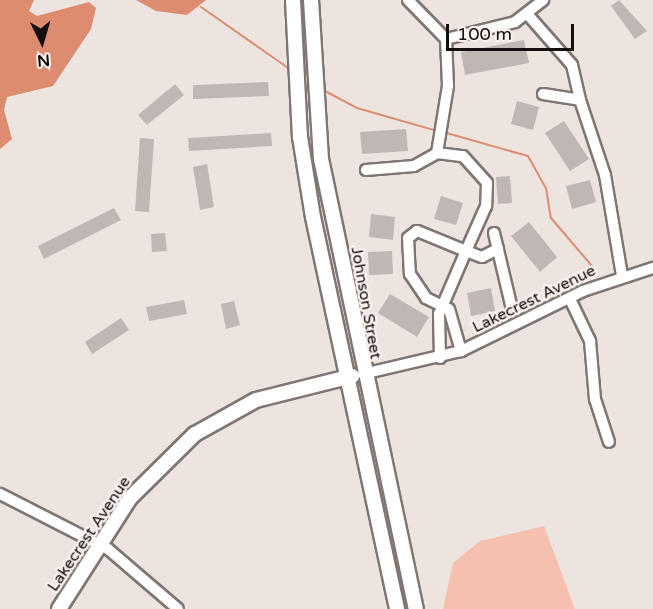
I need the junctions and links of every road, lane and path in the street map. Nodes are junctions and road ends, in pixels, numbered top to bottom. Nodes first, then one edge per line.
1 (293, 0) edge
2 (311, 0) edge
3 (408, 0) edge
4 (543, 0) edge
5 (529, 16) junction
6 (446, 39) junction
7 (543, 94) dead end
8 (580, 100) junction
9 (437, 153) junction
10 (366, 170) dead end
11 (494, 233) dead end
12 (498, 249) junction
13 (466, 251) junction
14 (653, 268) edge
15 (622, 275) junction
16 (570, 299) junction
17 (445, 303) junction
18 (511, 305) dead end
19 (461, 351) junction
20 (440, 358) junction
21 (363, 374) junction
22 (345, 377) junction
23 (609, 442) dead end
24 (0, 494) edge
25 (99, 544) junction
26 (59, 609) edge
27 (178, 609) edge
28 (397, 609) edge
29 (416, 609) edge

1 - 22 main road, Johnson Street
2 - 21 main road, Johnson Street
3 - 6 street
4 - 5 street
5 - 6 street
5 - 8 street, Lakecrest Avenue
6 - 9 street
7 - 8 street
8 - 15 street, Lakecrest Avenue
9 - 10 street
9 - 13 street
11 - 12 street, Lakecrest Avenue
12 - 13 street
12 - 18 street, Lakecrest Avenue
13 - 17 street
13 - 17 street
14 - 15 street, Lakecrest Avenue
15 - 16 street, Lakecrest Avenue
16 - 19 street, Lakecrest Avenue
16 - 23 street
17 - 19 street, Lakecrest Avenue
17 - 20 street
19 - 20 street, Lakecrest Avenue
20 - 21 street, Lakecrest Avenue
21 - 22 main road, Lakecrest Avenue
21 - 29 main road, Johnson Street
22 - 25 main road, Lakecrest Avenue
22 - 28 main road, Johnson Street
24 - 25 street
25 - 26 main road, Lakecrest Avenue
25 - 27 street

